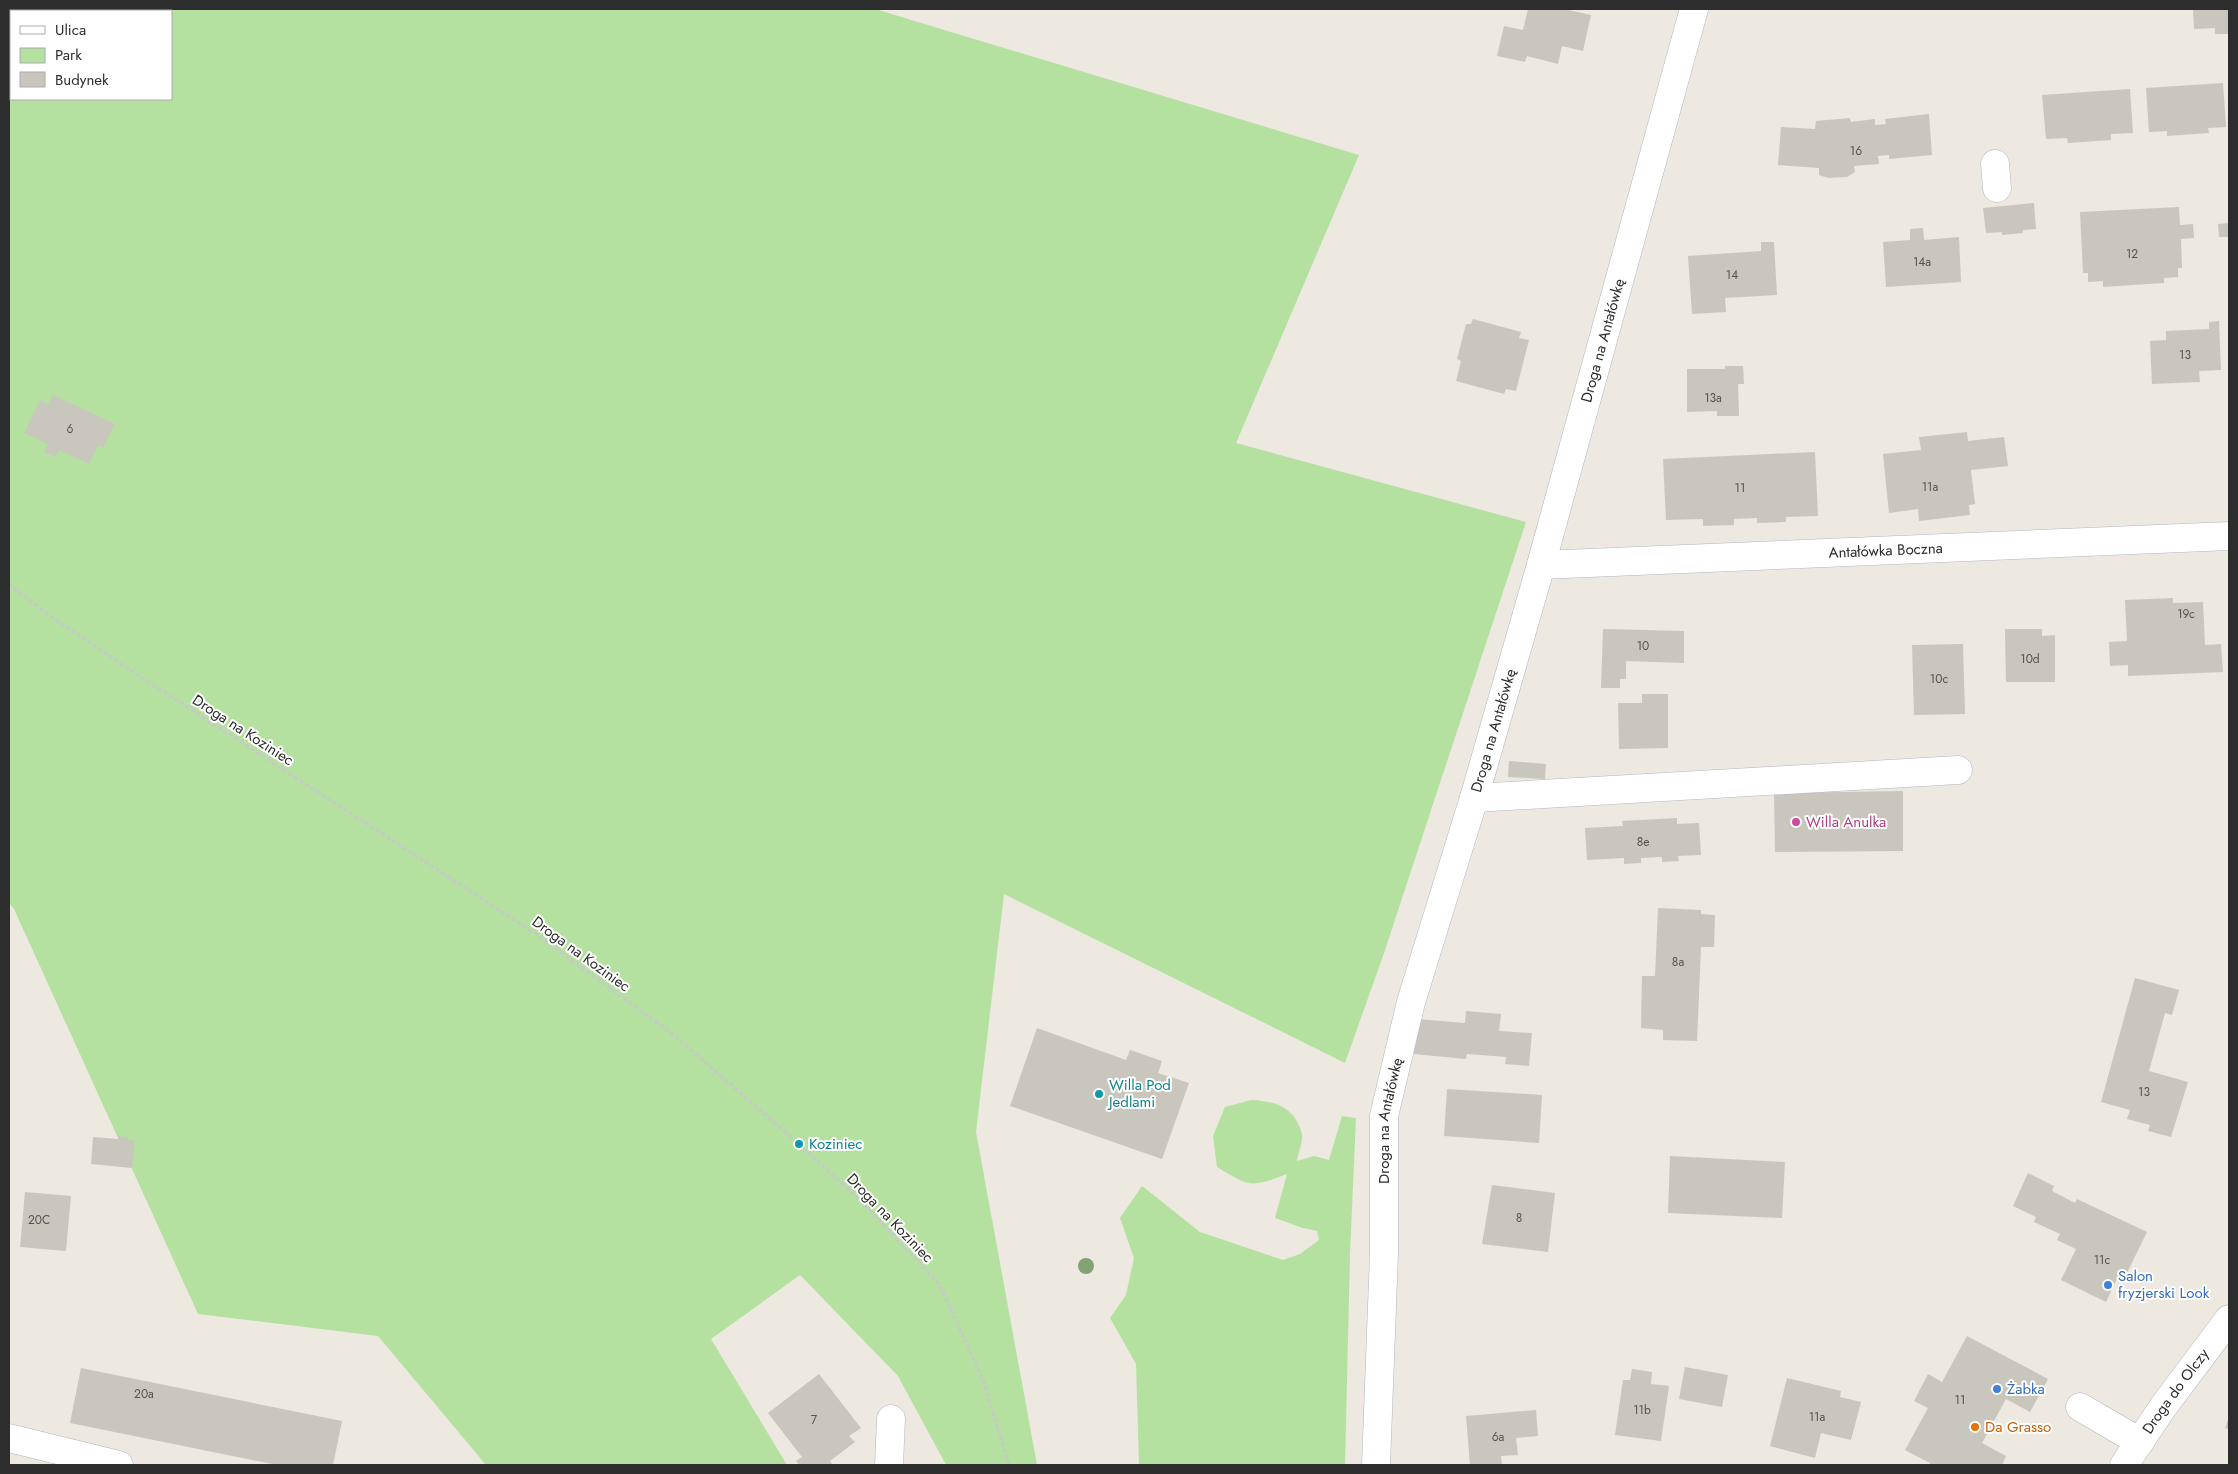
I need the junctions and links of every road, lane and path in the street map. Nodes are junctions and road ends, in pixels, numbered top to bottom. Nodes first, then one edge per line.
1 (1694, 9) edge
2 (2229, 536) edge
3 (1541, 565) junction
4 (9, 584) edge
5 (1958, 770) dead end
6 (1474, 798) junction
7 (2229, 1320) edge
8 (2080, 1407) dead end
9 (891, 1419) dead end
10 (9, 1438) edge
11 (2140, 1442) junction
12 (119, 1465) edge
13 (889, 1465) edge
14 (1009, 1465) edge
15 (1376, 1465) edge
16 (2124, 1465) edge

1 - 3 street, Droga na Antałówkę
2 - 3 street, Antałówka Boczna
3 - 6 street, Droga na Antałówkę
4 - 14 path, Droga na Koziniec
5 - 6 street
6 - 15 street, Droga na Antałówkę
7 - 11 street, Droga do Olczy
8 - 11 street
9 - 13 street
10 - 12 street
11 - 16 street, Droga do Olczy

